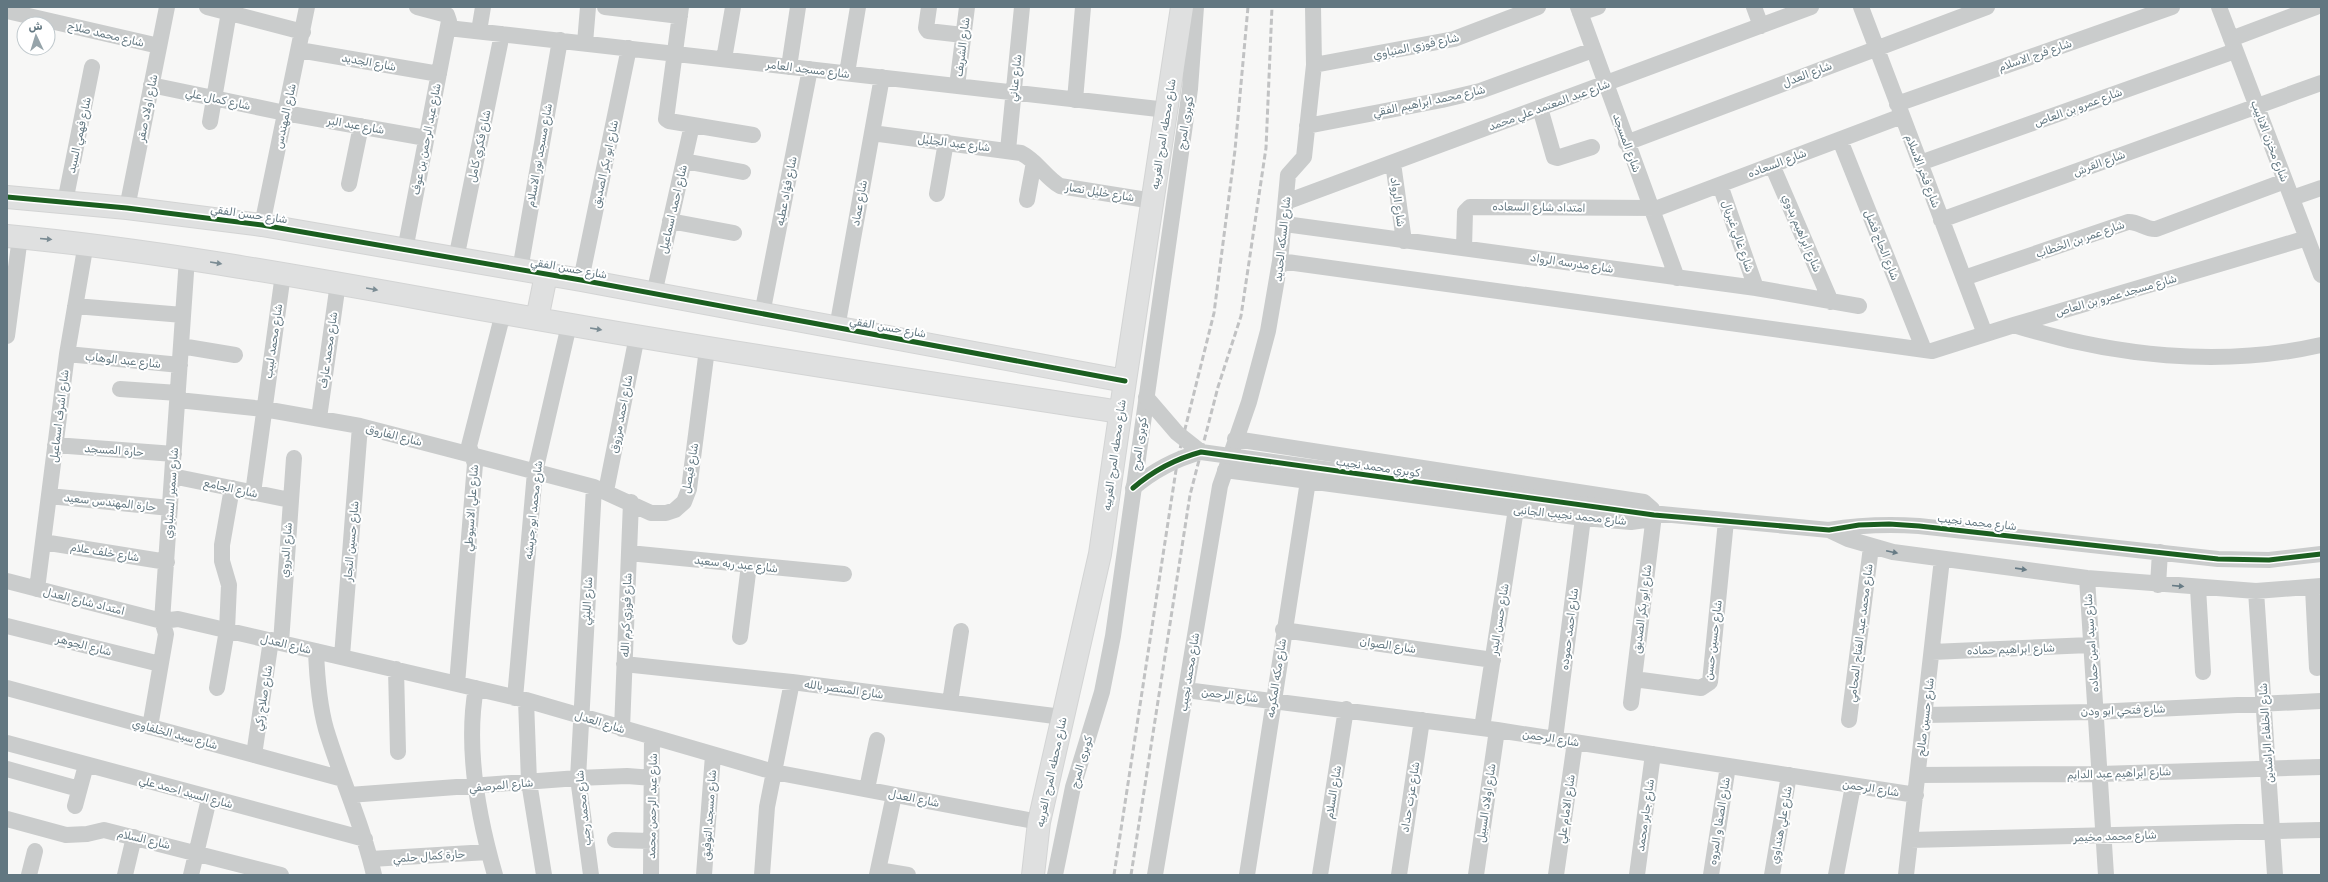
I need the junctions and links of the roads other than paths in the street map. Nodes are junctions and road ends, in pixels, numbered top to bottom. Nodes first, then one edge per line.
1 (167, 7) edge
2 (207, 7) edge
3 (307, 7) edge
4 (483, 7) edge
5 (588, 7) edge
6 (605, 7) edge
7 (733, 7) edge
8 (798, 7) edge
9 (858, 7) edge
10 (929, 7) edge
11 (967, 7) edge
12 (1022, 7) edge
13 (1083, 7) edge
14 (1182, 7) edge
15 (1196, 7) edge
16 (1313, 7) edge
17 (1538, 7) edge
18 (1598, 7) edge
19 (1754, 7) edge
20 (1811, 7) edge
21 (1861, 7) edge
22 (1987, 7) edge
23 (2172, 7) edge
24 (2219, 7) edge
25 (2316, 7) edge
26 (425, 8) edge
27 (632, 9) edge
28 (1579, 10) edge
29 (7, 11) edge
30 (681, 11) edge
31 (229, 12) junction
32 (1761, 26) junction
33 (448, 28) junction
34 (479, 31) junction
35 (302, 32) junction
36 (502, 34) junction
37 (963, 35) junction
38 (560, 40) junction
39 (585, 43) junction
40 (2233, 45) junction
41 (159, 46) junction
42 (629, 48) junction
43 (1876, 48) junction
44 (299, 50) junction
45 (1593, 50) junction
46 (675, 54) junction
47 (724, 59) junction
48 (1314, 65) junction
49 (92, 67) dead end
50 (790, 67) junction
51 (810, 69) junction
52 (847, 73) junction
53 (439, 74) junction
54 (882, 77) junction
55 (2321, 83) edge
56 (1605, 84) junction
57 (151, 85) junction
58 (957, 86) junction
59 (1014, 93) junction
60 (214, 98) junction
61 (1075, 100) junction
62 (2257, 107) junction
63 (1540, 108) junction
64 (1167, 110) junction
65 (1900, 110) junction
66 (285, 113) junction
67 (210, 122) dead end
68 (692, 125) junction
69 (360, 126) junction
70 (1307, 126) junction
71 (872, 133) junction
72 (753, 135) dead end
73 (426, 138) junction
74 (1840, 140) junction
75 (946, 142) junction
76 (1626, 143) junction
77 (1592, 147) dead end
78 (1008, 150) junction
79 (684, 161) junction
80 (1034, 162) junction
81 (1393, 163) junction
82 (1920, 163) junction
83 (1772, 165) junction
84 (743, 172) dead end
85 (2285, 181) junction
86 (349, 184) dead end
87 (1720, 185) junction
88 (2321, 188) edge
89 (937, 194) dead end
90 (7, 197) edge
91 (2292, 198) junction
92 (1027, 200) dead end
93 (1153, 201) junction
94 (65, 202) junction
95 (1286, 202) junction
96 (127, 208) junction
97 (1652, 209) junction
98 (1941, 220) junction
99 (670, 221) junction
100 (1285, 224) junction
101 (262, 225) junction
102 (734, 233) dead end
103 (14, 236) edge
104 (2307, 238) junction
105 (1404, 241) junction
106 (86, 243) junction
107 (1464, 248) junction
108 (405, 250) junction
109 (187, 258) junction
110 (456, 259) junction
111 (1280, 261) junction
112 (520, 270) junction
113 (283, 274) junction
114 (546, 275) junction
115 (2321, 275) edge
116 (1677, 278) junction
117 (1964, 278) junction
118 (582, 280) junction
119 (338, 283) junction
120 (1756, 288) junction
121 (654, 294) junction
122 (1831, 302) junction
123 (75, 306) junction
124 (1860, 306) dead end
125 (503, 313) junction
126 (762, 314) junction
127 (183, 315) junction
128 (536, 319) junction
129 (2014, 324) junction
130 (569, 325) junction
131 (836, 328) junction
132 (1985, 334) junction
133 (7, 336) edge
134 (637, 336) junction
135 (2321, 345) edge
136 (181, 346) junction
137 (707, 349) junction
138 (1924, 350) junction
139 (67, 354) junction
140 (235, 355) dead end
141 (180, 365) junction
142 (1125, 381) junction
143 (120, 389) dead end
144 (178, 397) junction
145 (1146, 397) junction
146 (264, 409) junction
147 (1120, 412) junction
148 (319, 418) junction
149 (360, 426) junction
150 (1235, 439) junction
151 (55, 446) junction
152 (1201, 452) junction
153 (174, 454) junction
154 (472, 455) junction
155 (294, 458) dead end
156 (1225, 470) junction
157 (535, 472) junction
158 (172, 476) junction
159 (1308, 481) junction
160 (232, 488) junction
161 (1133, 488) junction
162 (600, 489) junction
163 (253, 493) junction
164 (49, 496) junction
165 (290, 500) junction
166 (631, 502) junction
167 (170, 508) junction
168 (1516, 509) junction
169 (1630, 511) joint
170 (1654, 515) junction
171 (1583, 518) junction
172 (1726, 521) junction
173 (1829, 530) junction
174 (43, 542) junction
175 (1871, 546) junction
176 (2160, 552) junction
177 (629, 553) junction
178 (2321, 554) edge
179 (1942, 559) junction
180 (167, 562) junction
181 (749, 565) junction
182 (844, 574) dead end
183 (2086, 578) junction
184 (7, 581) edge
185 (2158, 585) junction
186 (2317, 587) edge
187 (2198, 588) junction
188 (37, 589) junction
189 (2256, 591) junction
190 (162, 621) junction
191 (7, 626) edge
192 (227, 630) junction
193 (1283, 630) junction
194 (961, 631) dead end
195 (740, 637) dead end
196 (276, 642) junction
197 (2090, 646) junction
198 (316, 651) junction
199 (1932, 652) junction
200 (342, 656) junction
201 (1493, 660) junction
202 (160, 664) junction
203 (624, 664) junction
204 (2317, 668) dead end
205 (396, 670) junction
206 (2203, 672) dead end
207 (1634, 679) junction
208 (792, 682) junction
209 (457, 684) junction
210 (7, 688) edge
211 (217, 688) dead end
212 (476, 688) junction
213 (1186, 690) junction
214 (521, 699) junction
215 (1272, 700) junction
216 (2321, 701) edge
217 (950, 702) junction
218 (1631, 703) dead end
219 (2264, 704) junction
220 (1346, 710) junction
221 (2095, 712) junction
222 (1925, 715) junction
223 (581, 716) junction
224 (1062, 717) junction
225 (1422, 720) junction
226 (1849, 720) dead end
227 (150, 727) junction
228 (622, 729) junction
229 (1489, 729) junction
230 (652, 738) junction
231 (1555, 739) junction
232 (877, 740) dead end
233 (1575, 742) junction
234 (7, 743) edge
235 (398, 752) dead end
236 (1653, 754) junction
237 (254, 755) junction
238 (713, 755) junction
239 (86, 765) junction
240 (1728, 766) junction
241 (2321, 767) edge
242 (2268, 768) junction
243 (7, 769) edge
244 (774, 772) junction
245 (2100, 774) junction
246 (1789, 775) junction
247 (1918, 775) junction
248 (343, 778) junction
249 (578, 778) junction
250 (653, 778) junction
251 (529, 782) junction
252 (1853, 786) junction
253 (477, 787) junction
254 (79, 788) junction
255 (867, 789) junction
256 (894, 794) junction
257 (349, 795) junction
258 (1916, 795) junction
259 (209, 799) junction
260 (75, 806) dead end
261 (7, 819) edge
262 (1039, 822) junction
263 (2321, 830) edge
264 (2272, 831) junction
265 (134, 837) junction
266 (2104, 837) junction
267 (365, 839) junction
268 (615, 840) dead end
269 (1910, 840) junction
270 (651, 841) junction
271 (34, 851) dead end
272 (196, 852) junction
273 (488, 852) junction
274 (371, 859) junction
275 (878, 872) edge
276 (29, 875) edge
277 (125, 875) edge
278 (191, 875) edge
279 (281, 875) edge
280 (374, 875) edge
281 (494, 875) edge
282 (544, 875) edge
283 (591, 875) edge
284 (651, 875) edge
285 (704, 875) edge
286 (762, 875) edge
287 (908, 875) edge
288 (1033, 875) edge
289 (1055, 875) edge
290 (1155, 875) edge
291 (1247, 875) edge
292 (1320, 875) edge
293 (1399, 875) edge
294 (1476, 875) edge
295 (1556, 875) edge
296 (1637, 875) edge
297 (1711, 875) edge
298 (1772, 875) edge
299 (1836, 875) edge
300 (1906, 875) edge
301 (2106, 875) edge
302 (2275, 875) edge

1 - 41 street, شارع اولاد صقر
2 - 31 street
3 - 35 street, شارع المهندس
4 - 34 street
5 - 39 street
6 - 27 street
7 - 47 street
8 - 50 street
9 - 52 street
10 - 37 street
11 - 37 street, شارع الشريف
12 - 59 street, شارع عناني
13 - 61 street
14 - 64 street, شارع محطه المرج الغربيه
15 - 145 street, كوبرى المرج
16 - 48 street, شارع السكه الحديد
17 - 48 street, شارع فوزي المنياوي
18 - 28 street
19 - 32 street
20 - 32 street, شارع عبد المعتمد علي محمد
21 - 43 street, شارع فخر الاسلام
22 - 43 street, شارع العدل
23 - 65 street, شارع فرج الاسلام
24 - 40 street, شارع مخزن الانابيب
25 - 40 street, شارع عمرو بن العاص
26 - 33 street
27 - 30 street
28 - 45 street, شارع المسجد
29 - 41 street, شارع محمد صلاح
30 - 46 street
31 - 35 street
31 - 60 street
32 - 56 street, شارع عبد المعتمد علي محمد
33 - 34 street, شارع مسجد العامر
33 - 53 street, شارع عبد الرحمن بن عوف
34 - 36 street, شارع مسجد العامر
35 - 44 street, شارع المهندس
36 - 38 street, شارع مسجد العامر
36 - 110 street, شارع فكري كامل
37 - 58 street, شارع الشريف
38 - 39 street, شارع مسجد العامر
38 - 112 street, شارع مسجد نور الاسلام
39 - 42 street, شارع مسجد العامر
40 - 62 street, شارع مخزن الانابيب
40 - 82 street, شارع عمرو بن العاص
41 - 57 street, شارع اولاد صقر
42 - 46 street, شارع مسجد العامر
42 - 118 street, شارع ابو بكر الصديق
43 - 65 street, شارع فخر الاسلام
43 - 76 street, شارع العدل
44 - 53 street, شارع الجديد
44 - 66 street, شارع المهندس
45 - 56 street, شارع المسجد
45 - 70 street, شارع محمد ابراهيم الفقي
46 - 47 street, شارع مسجد العامر
46 - 68 street
47 - 50 street, شارع مسجد العامر
48 - 70 street, شارع السكه الحديد
49 - 94 street, شارع فهمي السيد
50 - 51 street, شارع مسجد العامر
51 - 52 street, شارع مسجد العامر
51 - 126 street, شارع فؤاد عطيه
52 - 54 street, شارع مسجد العامر
53 - 73 street, شارع عبد الرحمن بن عوف
54 - 58 street, شارع مسجد العامر
54 - 71 street, شارع عماد
55 - 62 street, شارع القرش
56 - 63 street, شارع عبد المعتمد علي محمد
56 - 76 street, شارع المسجد
57 - 60 street, شارع كمال علي
57 - 96 street, شارع اولاد صقر
58 - 59 street, شارع مسجد العامر
59 - 61 street, شارع مسجد العامر
59 - 78 street, شارع عناني
60 - 66 street, شارع كمال علي
60 - 67 street
61 - 64 street, شارع مسجد العامر
62 - 85 street, شارع مخزن الانابيب
62 - 98 street, شارع القرش
63 - 77 street
63 - 81 street, شارع عبد المعتمد علي محمد
64 - 93 street, شارع محطه المرج الغربيه
65 - 74 street, شارع السعاده
65 - 82 street, شارع فخر الاسلام
66 - 69 street, شارع عبد البر
66 - 101 street, شارع المهندس
68 - 72 street
68 - 79 street, شارع احمد اسماعيل
69 - 73 street, شارع عبد البر
69 - 86 street
70 - 95 street, شارع السكه الحديد
71 - 75 street, شارع عبد الجليل
71 - 131 street, شارع عماد
73 - 108 street, شارع عبد الرحمن بن عوف
74 - 83 street, شارع السعاده
74 - 138 street, شارع الحاج فضل
75 - 78 street, شارع عبد الجليل
75 - 89 street
76 - 97 street, شارع المسجد
78 - 80 street, شارع عبد الجليل
79 - 84 street
79 - 99 street, شارع احمد اسماعيل
80 - 92 street
80 - 93 street, شارع خليل نصار
81 - 95 street, شارع عبد المعتمد علي محمد
81 - 105 street, شارع الرواد
82 - 98 street, شارع فخر الاسلام
83 - 87 street, شارع السعاده
83 - 122 street, شارع ابراهيم بدوي
85 - 91 street, شارع مخزن الانابيب
85 - 117 street, شارع عمر بن الخطاب
87 - 97 street, شارع السعاده
87 - 120 street, شارع غالي غبريال
88 - 91 street
90 - 94 street, شارع حسن الفقي
91 - 104 street, شارع مخزن الانابيب
93 - 142 street, شارع محطه المرج الغربيه
94 - 96 street, شارع حسن الفقي
95 - 100 street, شارع السكه الحديد
96 - 101 street, شارع حسن الفقي
97 - 107 street, امتداد شارع السعاده
97 - 116 street, شارع المسجد
98 - 117 street, شارع فخر الاسلام
99 - 102 street
99 - 121 street, شارع احمد اسماعيل
100 - 105 street, شارع مدرسه الرواد
100 - 111 street, شارع السكه الحديد
101 - 108 street, شارع حسن الفقي
103 -> 106 street
103 - 133 street
104 - 115 street, شارع مخزن الانابيب
104 - 129 street, شارع مسجد عمرو بن العاص
105 - 107 street, شارع مدرسه الرواد
106 - 109 street
106 - 123 street, شارع اشرف اسماعيل
107 - 116 street, شارع مدرسه الرواد
108 - 110 street, شارع حسن الفقي
109 -> 113 street
109 - 127 street, شارع سمير السنباوي
110 - 112 street, شارع حسن الفقي
111 - 138 street, شارع مسجد عمرو بن العاص
111 - 150 street, شارع السكه الحديد
112 - 114 street, شارع حسن الفقي
113 - 119 street
113 - 146 street, شارع محمد لبيب
114 - 118 street, شارع حسن الفقي
114 - 128 street
116 - 120 street, شارع مدرسه الرواد
117 - 132 street, شارع فخر الاسلام
118 - 121 street, شارع حسن الفقي
119 -> 125 street
119 - 148 street, شارع محمد عارف
120 - 122 street, شارع مدرسه الرواد
121 - 126 street, شارع حسن الفقي
122 - 124 street, شارع مدرسه الرواد
123 - 127 street
123 - 139 street, شارع اشرف اسماعيل
125 - 128 street
125 - 154 street, شارع علي الاسيوطي
126 - 131 street, شارع حسن الفقي
127 - 136 street, شارع سمير السنباوي
128 - 130 street
129 - 132 street, شارع مسجد عمرو بن العاص
129 - 135 street
130 -> 134 street
130 - 157 street, شارع محمد ابو جريشه
131 - 142 street, شارع حسن الفقي
132 - 138 street, شارع مسجد عمرو بن العاص
134 - 137 street
134 - 162 street, شارع احمد مرزوق
136 - 140 street
136 - 141 street, شارع سمير السنباوي
137 - 147 street
137 - 166 street, شارع فيصل
139 - 141 street, شارع عبد الوهاب
139 - 151 street, شارع اشرف اسماعيل
141 - 144 street, شارع سمير السنباوي
142 - 147 street, شارع محطه المرج الغربيه
143 - 144 street, شارع الفاروق
144 - 146 street, شارع الفاروق
144 - 153 street, شارع سمير السنباوي
145 - 152 street, bridge
145 - 161 street, كوبرى المرج
146 - 148 street, شارع الفاروق
146 - 163 street, شارع محمد لبيب
147 - 224 street, شارع محطه المرج الغربيه
148 - 149 street, شارع الفاروق
149 - 154 street, شارع الفاروق
149 - 200 street, شارع حسين النجار
150 - 156 street, شارع السكه الحديد
150 - 170 street, شارع محمد نجيب الجانبى
151 - 153 street, حارة المسجد
151 - 164 street, شارع اشرف اسماعيل
152 - 161 street, كوبري محمد نجيب, bridge
152 - 169 street, كوبري محمد نجيب, bridge
153 - 158 street, شارع سمير السنباوي
154 - 157 street, شارع الفاروق
154 - 209 street, شارع علي الاسيوطي
155 - 165 street, شارع الدروي
156 - 159 street, شارع محمد نجيب الجانبى
156 - 213 street, شارع محمد نجيب
157 - 162 street, شارع الفاروق
157 - 214 street, شارع محمد ابو جريشه
158 - 160 street, شارع الجامع
158 - 167 street, شارع سمير السنباوي
159 - 168 street, شارع محمد نجيب الجانبى
159 - 193 street, شارع مكه المكرمه
160 - 163 street, شارع الجامع
160 - 192 street
161 - 289 street, كوبرى المرج
162 - 166 street, شارع فيصل
162 - 223 street, شارع الليثي
163 - 165 street, شارع الجامع
164 - 167 street, حارة المهندس سعيد
164 - 174 street, شارع اشرف اسماعيل
165 - 196 street, شارع الدروي
166 - 177 street, شارع فوزي كرم الله
167 - 180 street, شارع سمير السنباوي
168 - 171 street, شارع محمد نجيب الجانبى
168 - 201 street, شارع حسن البدر
169 - 170 street, شارع محمد نجيب
170 - 171 street, شارع محمد نجيب الجانبى
170 - 172 street, شارع محمد نجيب
170 - 207 street, شارع ابو بكر الصديق
171 - 231 street, شارع احمد حموده
172 - 173 street, شارع محمد نجيب
172 - 207 street, شارع حسين حسن
173 - 175 street, شارع محمد نجيب
173 - 176 street, شارع محمد نجيب
174 - 180 street, شارع خلف علام
174 - 188 street, شارع اشرف اسماعيل
175 -> 179 street, شارع محمد نجيب
175 - 226 street, شارع محمد عبد الفتاح المحامي
176 - 178 street, شارع محمد نجيب
176 - 185 street
177 - 181 street, شارع عبد ربه سعيد
177 - 203 street, شارع فوزي كرم الله
179 -> 183 street, شارع محمد نجيب
179 - 199 street, شارع حسين صالح
180 - 190 street, شارع سمير السنباوي
181 - 182 street, شارع عبد ربه سعيد
181 - 195 street
183 - 185 street, شارع محمد نجيب
183 - 197 street, شارع سيد امين حماده
184 - 188 street, امتداد شارع العدل
185 -> 187 street, شارع محمد نجيب
186 - 189 street, شارع محمد نجيب
186 - 204 street
187 - 189 street, شارع محمد نجيب
187 - 206 street
188 - 190 street, امتداد شارع العدل
189 - 219 street, شارع الخلفاء الراشدين
190 - 192 street, شارع العدل
190 - 202 street, شارع سمير السنباوي
191 - 202 street, شارع الجوهر
192 - 196 street, شارع العدل
192 - 211 street
193 - 201 street, شارع الصوان
193 - 215 street, شارع مكه المكرمه
194 - 217 street
196 - 198 street, شارع العدل
196 - 237 street, شارع صلاح زكي
197 - 199 street, شارع ابراهيم حماده
197 - 221 street, شارع سيد امين حماده
198 - 200 street, شارع العدل
198 - 248 street
199 - 222 street, شارع حسين صالح
200 - 205 street, شارع العدل
201 - 229 street, شارع حسن البدر
202 - 227 street, شارع سمير السنباوي
203 - 208 street, شارع المنتصر بالله
203 - 228 street, شارع فوزي كرم الله
205 - 209 street, شارع العدل
205 - 235 street
207 - 218 street, شارع ابو بكر الصديق
208 - 217 street, شارع المنتصر بالله
208 - 244 street
209 - 212 street, شارع العدل
210 - 227 street, شارع سيد الخلفاوي
212 - 214 street, شارع العدل
212 - 253 street
213 - 215 street, شارع الرحمن
213 - 290 street, شارع محمد نجيب
214 - 223 street, شارع العدل
214 - 251 street, شارع محمد ابو جريشه
215 - 220 street, شارع الرحمن
215 - 291 street, شارع مكه المكرمه
216 - 219 street, شارع فتحي ابو ودن
217 - 224 street, شارع المنتصر بالله
219 - 221 street, شارع فتحي ابو ودن
219 - 242 street, شارع الخلفاء الراشدين
220 - 225 street, شارع الرحمن
220 - 292 street, شارع السلام
221 - 222 street, شارع فتحي ابو ودن
221 - 245 street, شارع سيد امين حماده
222 - 247 street, شارع حسين صالح
223 - 228 street, شارع العدل
223 - 249 street, شارع محمد رجب
224 - 262 street, شارع محطه المرج الغربيه
225 - 229 street, شارع الرحمن
225 - 293 street, شارع عزت حداد
227 - 237 street, شارع سيد الخلفاوي
228 - 230 street, شارع العدل
229 - 231 street, شارع الرحمن
229 - 294 street, شارع اولاد السبيل
230 - 238 street, شارع العدل
230 - 250 street, شارع عبد الرحمن محمد
231 - 233 street, شارع الرحمن
232 - 255 street
233 - 236 street, شارع الرحمن
233 - 295 street, شارع الامام علي
234 - 239 street, شارع السيد احمد علي
236 - 240 street, شارع الرحمن
236 - 296 street, شارع جابر محمد
237 - 248 street, شارع سيد الخلفاوي
238 - 244 street, شارع العدل
238 - 285 street, شارع مسجد التوفيق
239 - 254 street
239 - 259 street, شارع السيد احمد علي
240 - 246 street, شارع الرحمن
240 - 297 street, شارع الصفا و المروه
241 - 242 street, شارع ابراهيم عبد الدايم
242 - 245 street, شارع ابراهيم عبد الدايم
242 - 264 street, شارع الخلفاء الراشدين
243 - 254 street
244 - 255 street, شارع العدل
244 - 286 street
245 - 247 street, شارع ابراهيم عبد الدايم
245 - 266 street, شارع سيد امين حماده
246 - 252 street, شارع الرحمن
246 - 298 street, شارع علي هنداوي
247 - 258 street, شارع حسين صالح
248 - 257 street
249 - 250 street, شارع المرصفي
249 - 251 street, شارع المرصفي
249 - 283 street, شارع محمد رجب
250 - 270 street, شارع عبد الرحمن محمد
251 - 253 street, شارع المرصفي
251 - 282 street, شارع محمد ابو جريشه
252 - 258 street, شارع الرحمن
252 - 299 street
253 - 257 street, شارع المرصفي
253 - 273 street
254 - 260 street
255 - 256 street, شارع العدل
256 - 262 street, شارع العدل
256 - 275 street
257 - 267 street
258 - 269 street, شارع حسين صالح
259 - 267 street, شارع السيد احمد علي
259 - 272 street
261 - 265 street, شارع السلام
262 - 288 street, شارع محطه المرج الغربيه
263 - 264 street, شارع محمد مخيمر
264 - 266 street, شارع محمد مخيمر
264 - 302 street, شارع الخلفاء الراشدين
265 - 272 street, شارع السلام
265 - 277 street
266 - 269 street, شارع محمد مخيمر
266 - 301 street, شارع سيد امين حماده
267 - 274 street
268 - 270 street
269 - 300 street, شارع حسين صالح
270 - 284 street, شارع عبد الرحمن محمد
271 - 276 street
272 - 278 street
272 - 279 street, شارع السلام
273 - 274 street, حارة كمال حلمي
273 - 281 street
274 - 280 street
275 - 287 street

